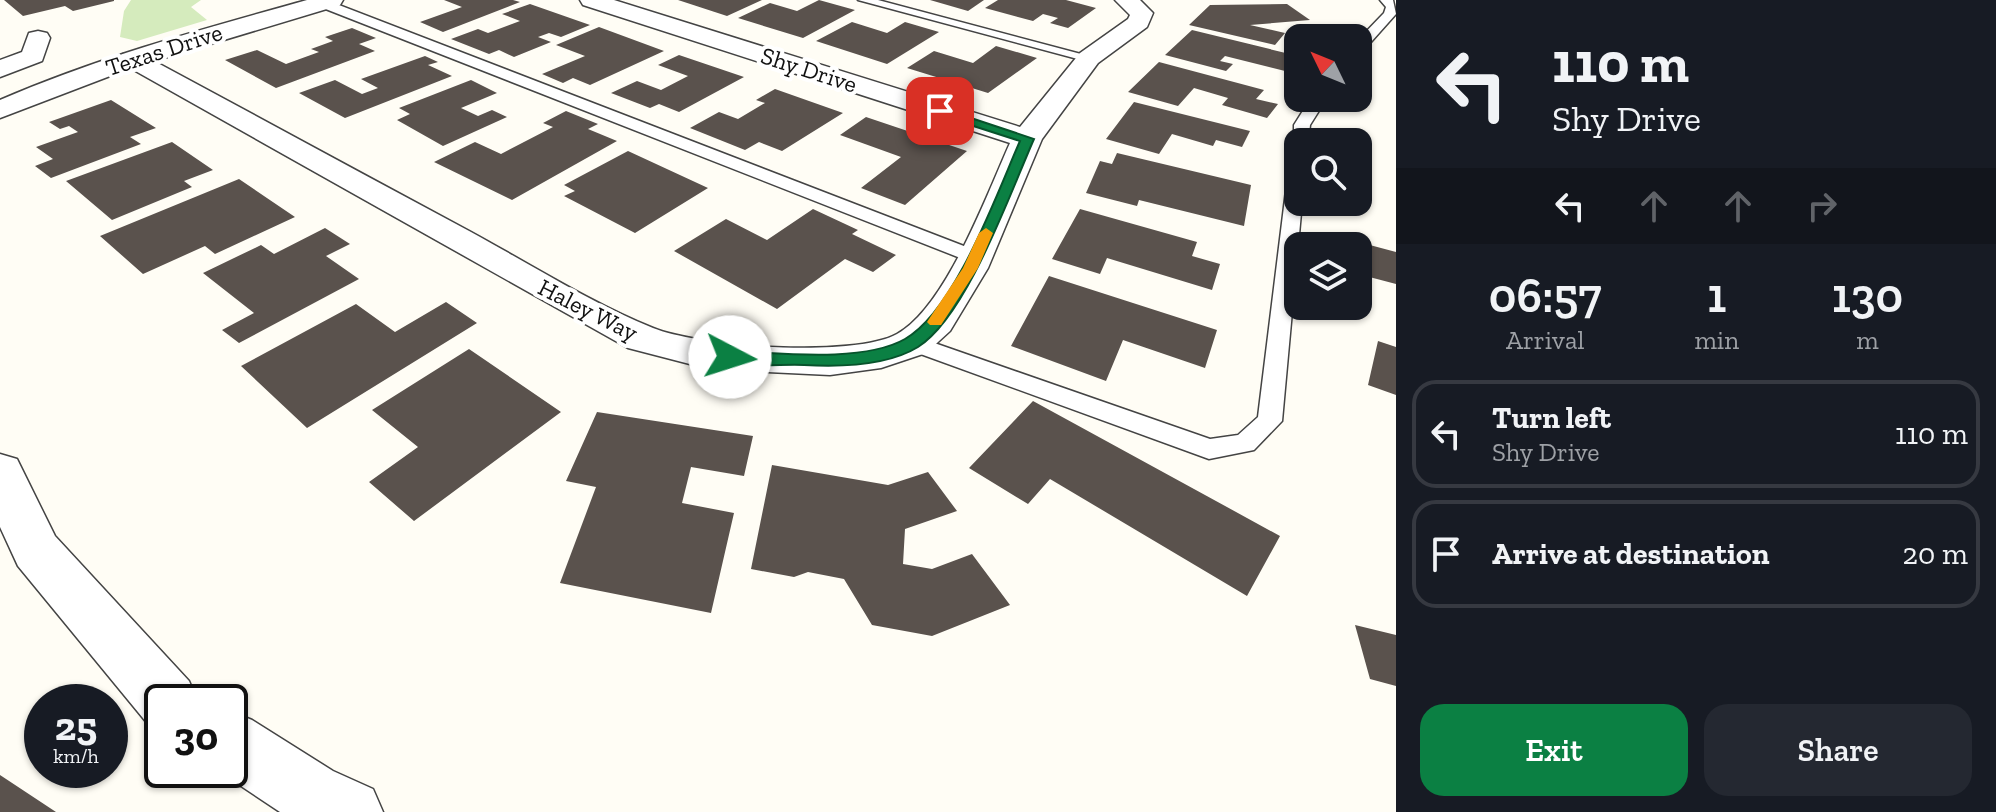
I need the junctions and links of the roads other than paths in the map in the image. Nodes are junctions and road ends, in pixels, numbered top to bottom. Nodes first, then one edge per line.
1 (591, 0) edge
2 (864, 0) edge
3 (1386, 0) edge
4 (1129, 1) edge
5 (327, 2) edge
6 (1372, 33) edge
7 (38, 38) dead end
8 (1089, 58) junction
9 (132, 59) junction
10 (0, 69) edge
11 (0, 110) edge
12 (1027, 139) junction
13 (1292, 216) edge
14 (975, 257) junction
15 (912, 343) junction
16 (0, 472) edge
17 (152, 684) edge
18 (248, 754) edge
19 (350, 812) edge

1 - 12 street, Shy Drive
2 - 8 lane
3 - 6 lane
4 - 8 street, Haley Way
5 - 9 street, Texas Drive
5 - 14 lane
7 - 10 street
8 - 12 street, Haley Way
9 - 11 street, Texas Drive
9 - 15 street, Haley Way
12 - 14 street, Haley Way
13 - 15 lane
14 - 15 street, Haley Way
16 - 17 street
18 - 19 street

